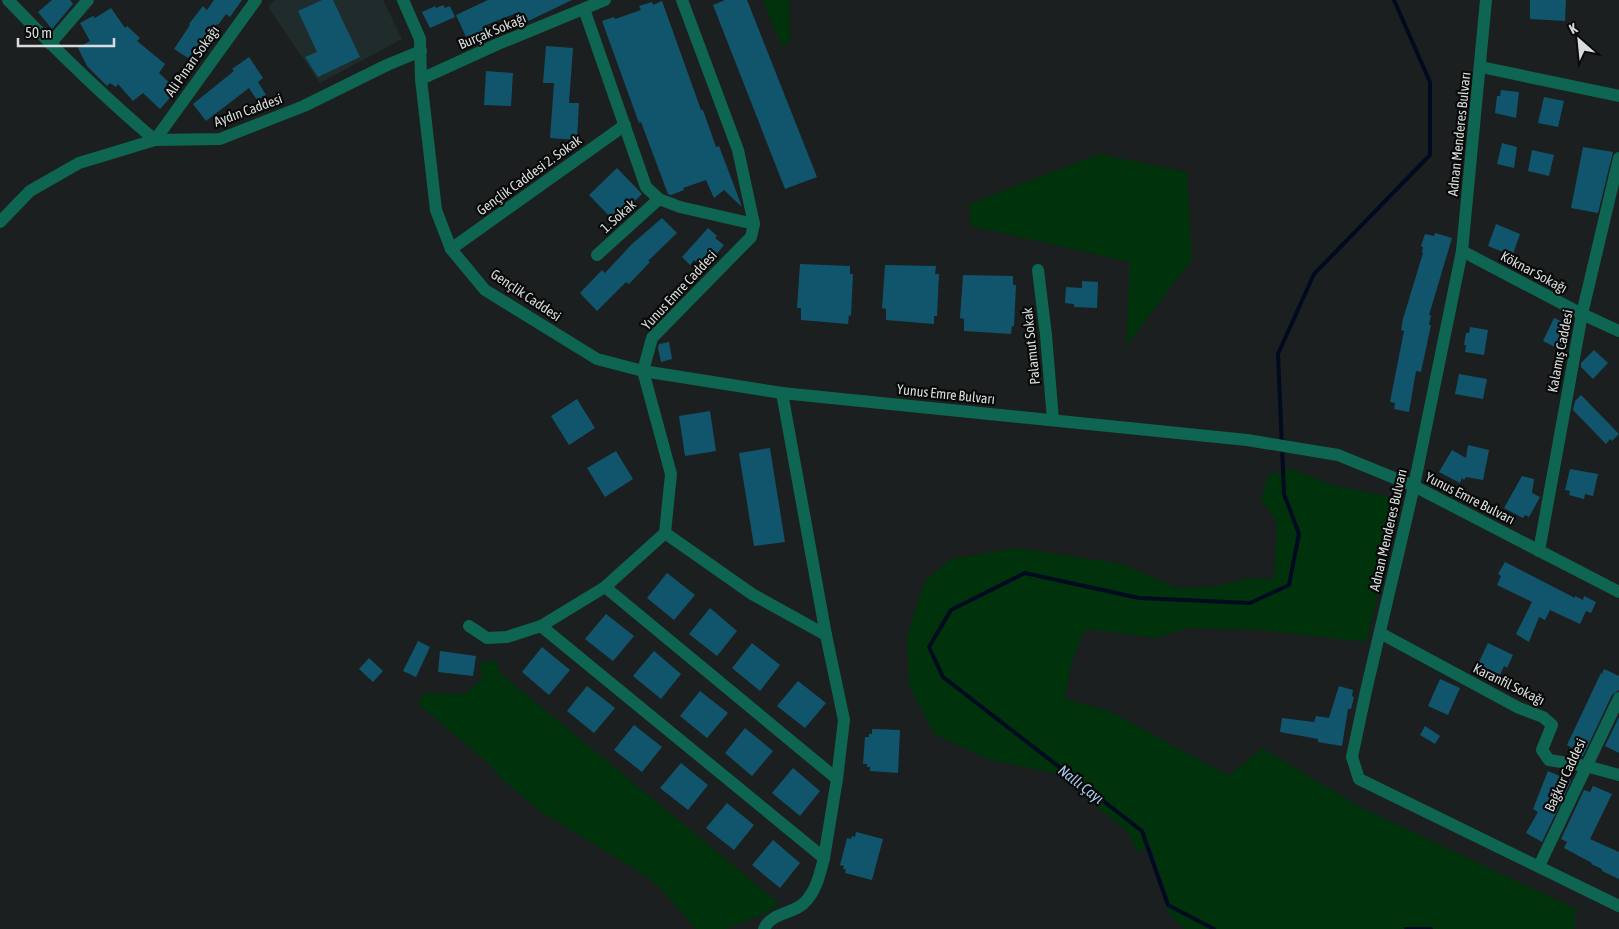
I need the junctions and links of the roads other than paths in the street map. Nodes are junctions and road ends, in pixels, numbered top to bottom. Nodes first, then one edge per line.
1 (8, 0) edge
2 (88, 0) edge
3 (256, 0) edge
4 (403, 0) edge
5 (605, 0) edge
6 (682, 0) edge
7 (1486, 0) edge
8 (584, 9) junction
9 (50, 44) junction
10 (421, 51) junction
11 (1481, 67) junction
12 (421, 79) junction
13 (1619, 96) edge
14 (624, 125) junction
15 (155, 140) junction
16 (1619, 158) edge
17 (659, 199) junction
18 (0, 222) edge
19 (754, 224) junction
20 (451, 249) junction
21 (1462, 251) junction
22 (598, 255) dead end
23 (1038, 270) dead end
24 (1582, 314) junction
25 (1619, 331) edge
26 (643, 371) junction
27 (782, 393) junction
28 (1053, 420) junction
29 (1414, 486) junction
30 (665, 532) junction
31 (1539, 550) junction
32 (605, 587) junction
33 (1619, 592) edge
34 (469, 626) dead end
35 (541, 626) junction
36 (1380, 633) junction
37 (826, 635) junction
38 (1619, 698) edge
39 (1586, 766) junction
40 (1619, 775) edge
41 (837, 779) junction
42 (824, 858) junction
43 (1540, 866) junction
44 (1619, 906) edge
45 (764, 929) edge

1 - 9 street
2 - 9 street
3 - 15 street, Ali Pınarı Sokağı
4 - 10 street, Gençlik Caddesi
5 - 8 street, Burçak Sokağı
6 - 19 street
7 - 11 street, Adnan Menderes Bulvarı
8 - 12 street, Burçak Sokağı
8 - 14 street
9 - 15 street
10 - 12 street, Gençlik Caddesi
10 - 15 street, Aydın Caddesi
11 - 13 street
11 - 21 street, Adnan Menderes Bulvarı
12 - 20 street, Gençlik Caddesi
14 - 17 street
14 - 20 street, Gençlik Caddesi 2. Sokak
15 - 18 street, Aydın Caddesi
16 - 24 street, Kalamış Caddesi
17 - 19 street
17 - 22 street, 1. Sokak
19 - 26 street, Yunus Emre Caddesi
20 - 26 street, Gençlik Caddesi
21 - 24 street, Köknar Sokağı
21 - 29 street, Adnan Menderes Bulvarı
23 - 28 street, Palamut Sokak
24 - 25 street, Köknar Sokağı
24 - 31 street, Kalamış Caddesi
26 - 27 street, Yunus Emre Bulvarı
26 - 30 street
27 - 28 street, Yunus Emre Bulvarı
27 - 37 street
28 - 29 street, Yunus Emre Bulvarı
29 - 31 street, Yunus Emre Bulvarı
29 - 36 street, Adnan Menderes Bulvarı
30 - 32 street
30 - 37 street
31 - 33 street, Yunus Emre Bulvarı
32 - 35 street
32 - 41 street
34 - 35 street
35 - 42 street
36 - 39 street, Karanfil Sokağı
36 - 43 street, Adnan Menderes Bulvarı
37 - 41 street
38 - 39 street, Bağkur Caddesi
39 - 40 street, Karanfil Sokağı
39 - 43 street, Bağkur Caddesi
41 - 42 street
42 - 45 street
43 - 44 street, Adnan Menderes Bulvarı

